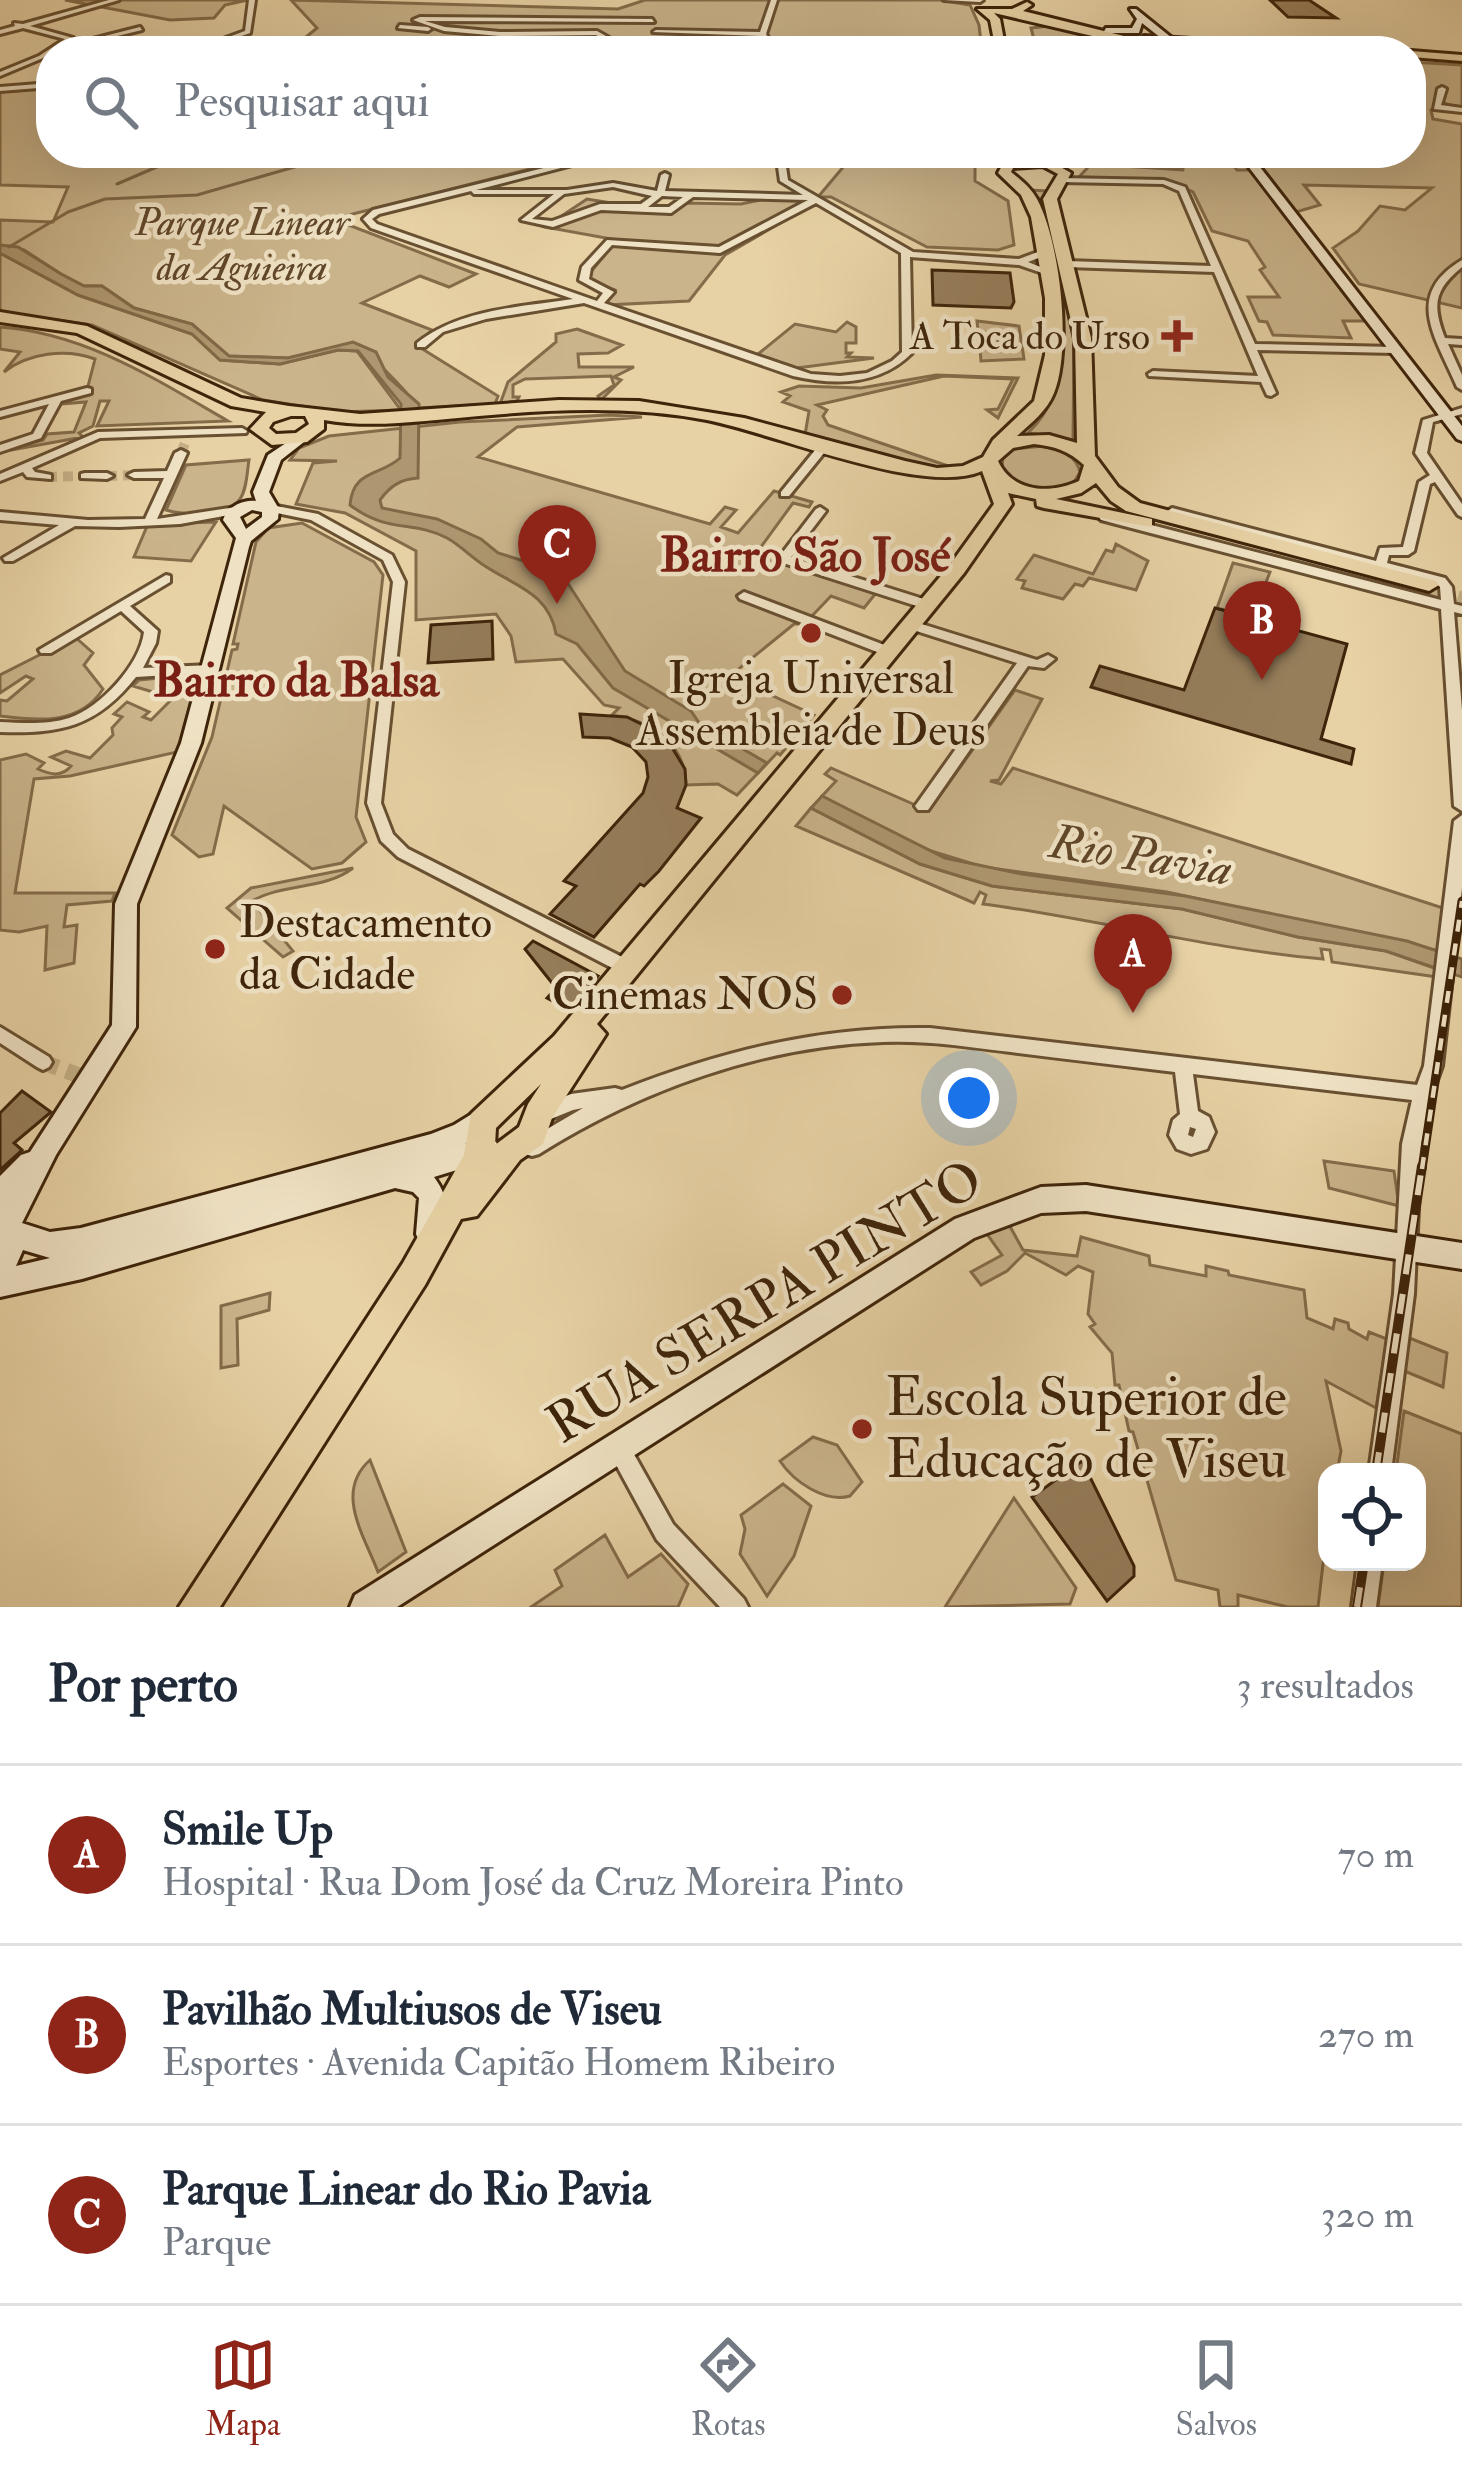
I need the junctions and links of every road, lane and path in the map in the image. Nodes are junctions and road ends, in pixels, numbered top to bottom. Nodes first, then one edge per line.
1 (116, 0) edge
2 (252, 0) edge
3 (774, 0) edge
4 (947, 0) edge
5 (1125, 0) edge
6 (546, 3) dead end
7 (980, 4) edge
8 (1019, 5) edge
9 (1136, 16) junction
10 (535, 18) junction
11 (632, 22) junction
12 (1062, 23) junction
13 (18, 26) junction
14 (430, 26) junction
15 (400, 27) dead end
16 (1, 28) edge
17 (667, 28) junction
18 (140, 29) dead end
19 (1106, 31) junction
20 (656, 32) junction
21 (678, 32) junction
22 (525, 34) dead end
23 (763, 34) joint
24 (61, 36) edge
25 (110, 36) edge
26 (242, 36) edge
27 (602, 36) edge
28 (998, 36) edge
29 (1121, 36) edge
30 (1125, 36) edge
31 (1142, 36) edge
32 (1157, 36) edge
33 (36, 55) edge
34 (1426, 57) edge
35 (1462, 60) edge
36 (0, 74) edge
37 (36, 86) edge
38 (0, 89) edge
39 (1442, 89) dead end
40 (1462, 110) edge
41 (554, 168) edge
42 (781, 168) edge
43 (1011, 168) edge
44 (1018, 168) edge
45 (1045, 168) edge
46 (1052, 168) edge
47 (1254, 168) edge
48 (1009, 172) junction
49 (665, 175) dead end
50 (1058, 176) junction
51 (466, 190) junction
52 (565, 192) junction
53 (660, 193) junction
54 (692, 194) junction
55 (811, 200) junction
56 (624, 206) junction
57 (905, 253) junction
58 (1043, 253) junction
59 (918, 261) junction
60 (1020, 262) junction
61 (1462, 262) edge
62 (1067, 264) junction
63 (1216, 269) junction
64 (1048, 272) junction
65 (905, 274) junction
66 (583, 300) junction
67 (598, 305) junction
68 (0, 320) edge
69 (1440, 341) junction
70 (1462, 342) edge
71 (421, 345) dead end
72 (1250, 347) junction
73 (1394, 350) junction
74 (1153, 374) dead end
75 (1264, 380) junction
76 (1462, 387) edge
77 (86, 391) dead end
78 (1271, 392) dead end
79 (57, 399) junction
80 (1082, 404) junction
81 (2, 411) edge
82 (306, 412) junction
83 (1453, 412) edge
84 (445, 416) junction
85 (44, 423) junction
86 (365, 423) junction
87 (254, 432) junction
88 (305, 436) junction
89 (1462, 436) edge
90 (0, 448) edge
91 (820, 451) junction
92 (181, 453) tunnel mouth
93 (1089, 462) junction
94 (26, 467) junction
95 (996, 471) junction
96 (171, 474) junction
97 (134, 475) tunnel mouth
98 (85, 476) tunnel mouth
99 (107, 476) tunnel mouth
100 (1437, 476) junction
101 (47, 477) tunnel mouth
102 (0, 478) edge
103 (935, 479) junction
104 (784, 494) dead end
105 (1064, 504) junction
106 (1001, 507) junction
107 (1133, 507) junction
108 (820, 511) dead end
109 (1462, 512) edge
110 (0, 516) edge
111 (250, 518) junction
112 (152, 519) junction
113 (75, 522) junction
114 (9, 558) dead end
115 (1381, 564) junction
116 (958, 569) junction
117 (166, 579) dead end
118 (1462, 584) edge
119 (1373, 588) junction
120 (1436, 588) junction
121 (744, 596) dead end
122 (122, 605) junction
123 (928, 605) junction
124 (1455, 609) edge
125 (912, 625) junction
126 (1448, 626) junction
127 (1462, 639) edge
128 (46, 650) dead end
129 (890, 652) junction
130 (1048, 659) dead end
131 (1025, 661) junction
132 (211, 669) junction
133 (133, 673) junction
134 (5, 727) edge
135 (1460, 749) edge
136 (923, 806) dead end
137 (1462, 806) edge
138 (756, 807) junction
139 (1462, 821) edge
140 (626, 967) junction
141 (602, 1022) junction
142 (0, 1034) edge
143 (573, 1060) junction
144 (43, 1062) tunnel mouth
145 (1183, 1065) junction
146 (1421, 1093) junction
147 (605, 1101) junction
148 (583, 1115) junction
149 (1190, 1119) dead end
150 (506, 1132) junction
151 (47, 1147) junction
152 (396, 1179) junction
153 (0, 1194) edge
154 (463, 1210) junction
155 (5, 1228) edge
156 (1406, 1245) junction
157 (1462, 1256) edge
158 (0, 1270) edge
159 (414, 1274) junction
160 (0, 1283) edge
161 (617, 1448) junction
162 (1382, 1463) edge
163 (1369, 1571) edge
164 (197, 1607) edge
165 (367, 1607) edge
166 (736, 1607) edge
167 (1364, 1607) edge

1 - 13 street
2 - 26 street
3 - 23 street
4 - 7 street
5 - 9 street
6 - 10 street
7 - 8 main road
7 - 28 main road
8 - 12 main road
8 - 12 main road
8 - 19 main road
9 - 19 street
9 - 31 street
9 - 32 street
10 - 11 street
10 - 14 street
10 - 22 street
11 - 17 street
11 - 20 street
12 - 29 main road
13 - 16 street
13 - 24 street
14 - 15 street
14 - 27 street
17 - 20 street
17 - 21 street
18 - 25 street
19 - 30 main road
20 - 21 street
21 - 23 street
33 - 36 street
34 - 35 main road
37 - 38 street
39 - 40 street
41 - 51 street
42 - 55 street
43 - 48 main road
44 - 48 main road
45 - 50 main road
46 - 50 main road
47 - 73 street
48 - 50 main road
48 - 58 main road
49 - 53 street
50 - 62 main road
50 - 63 street
51 - 52 street
51 - 66 street
52 - 53 street
52 - 56 street
52 - 56 street
53 - 54 street
53 - 56 street
54 - 55 street
54 - 56 street
55 - 57 street
55 - 67 street
57 - 59 street
57 - 65 street
58 - 60 street
58 - 64 main road
59 - 60 street
59 - 65 street
60 - 64 street
61 - 69 street
62 - 63 street
62 - 80 main road
63 - 72 street
64 - 95 main road
65 - 67 street
66 - 67 street
66 - 71 street
68 - 82 main road
68 - 87 main road
69 - 70 street
69 - 76 street
72 - 73 street
72 - 75 street
73 - 83 street
74 - 75 street
75 - 78 street
77 - 79 street
79 - 81 street
79 - 85 street
80 - 93 main road
80 - 107 main road
81 - 85 street
82 - 86 main road
82 - 87 main road
82 - 88 main road
83 - 89 street
83 - 100 street
84 - 86 main road
84 - 91 main road
84 - 95 main road
85 - 90 street
86 - 88 main road
87 - 88 main road
87 - 94 street
87 - 111 street
88 - 111 street
91 - 103 main road
91 - 104 street
92 - 96 street
93 - 95 main road
93 - 105 main road
93 - 107 main road
94 - 101 street
94 - 102 street
95 - 103 main road
95 - 105 main road
95 - 106 main road
96 - 97 street
96 - 112 street
98 - 99 street
100 - 109 street
100 - 115 street
103 - 106 main road
105 - 116 main road
105 - 119 street
105 - 120 main road
106 - 116 main road
107 - 115 street
107 - 120 main road
108 - 123 street
110 - 113 street
111 - 112 street
111 - 132 street
111 - 140 street
112 - 113 street
113 - 114 street
115 - 120 street
116 - 123 main road
117 - 122 street
118 - 120 street
119 - 120 street
119 - 124 street
120 - 124 street
121 - 129 street
122 - 128 street
122 - 133 street
123 - 125 main road
124 - 126 street
125 - 129 main road
125 - 131 street
126 - 127 street
126 - 135 street
129 - 138 main road
130 - 131 street
131 - 136 street
132 - 133 street
132 - 151 street
133 - 134 street
135 - 137 street
138 - 140 main road
138 - 141 main road
139 - 146 street
140 - 141 main road
140 - 150 main road
141 - 143 main road
142 - 144 street
143 - 147 street
143 - 150 main road
145 - 146 street
145 - 147 street
145 - 149 street
146 - 156 street
147 - 148 street
147 - 150 street
148 - 150 street
148 - 154 street
150 - 152 street
150 - 154 main road
150 - 155 street
150 - 159 main road
151 - 153 street
151 - 155 street
152 - 159 street
152 - 160 street
154 - 159 main road
155 - 158 street
156 - 157 street, RUA SERPA PINTO
156 - 161 street, RUA SERPA PINTO
156 - 162 street
159 - 164 main road
161 - 165 street, RUA SERPA PINTO
161 - 166 street
163 - 167 street

